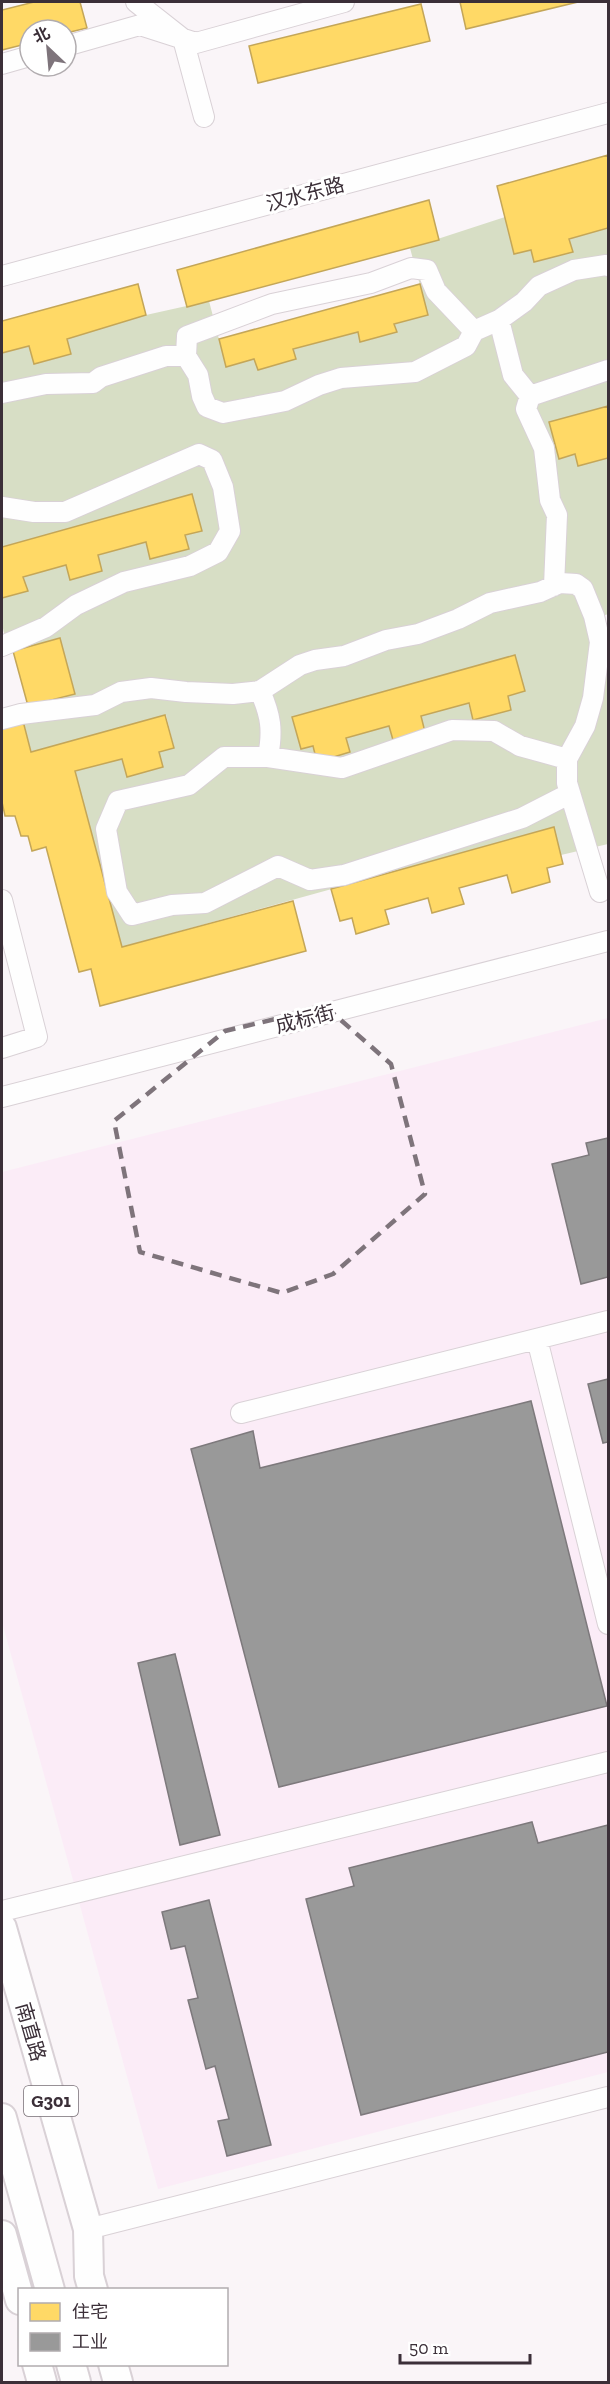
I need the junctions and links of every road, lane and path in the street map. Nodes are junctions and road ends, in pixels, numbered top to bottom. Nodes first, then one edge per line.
1 (344, 2) edge
2 (141, 12) edge
3 (183, 39) junction
4 (78, 41) edge
5 (18, 59) edge
6 (2, 64) edge
7 (609, 112) edge
8 (204, 117) dead end
9 (609, 266) edge
10 (2, 276) edge
11 (499, 320) junction
12 (474, 331) junction
13 (186, 356) junction
14 (609, 370) edge
15 (2, 393) edge
16 (530, 396) junction
17 (2, 507) edge
18 (554, 586) junction
19 (2, 646) edge
20 (260, 691) junction
21 (2, 719) edge
22 (268, 757) junction
23 (567, 759) junction
24 (565, 796) dead end
25 (600, 892) dead end
26 (2, 900) edge
27 (609, 941) edge
28 (2, 1048) edge
29 (2, 1097) edge
30 (609, 1321) edge
31 (537, 1339) junction
32 (242, 1413) dead end
33 (609, 1624) edge
34 (609, 1762) edge
35 (2, 1911) edge
36 (2, 1928) edge
37 (609, 2097) edge
38 (2, 2118) edge
39 (88, 2229) junction
40 (2, 2235) edge
41 (91, 2283) edge
42 (50, 2288) edge
43 (18, 2293) edge
44 (38, 2366) edge
45 (72, 2366) edge
46 (114, 2366) edge
47 (42, 2382) edge
48 (76, 2382) edge
49 (118, 2382) edge

1 - 3 street
2 - 3 street
2 - 4 street
3 - 8 street
5 - 6 street
7 - 10 street, 汉水东路
9 - 11 street
11 - 12 street
11 - 16 street
12 - 13 street
12 - 13 street
13 - 15 street
14 - 16 street
16 - 18 street
17 - 19 street
18 - 20 street
18 - 23 street
20 - 21 street
20 - 22 street
22 - 23 street
22 - 24 street
23 - 25 street
26 - 28 street
27 - 29 street, 成标街
30 - 31 street
31 - 32 street
31 - 33 street
34 - 35 street
36 - 39 highway, 南直路 / G301
37 - 39 street
38 - 42 highway
39 - 41 highway, 南直路 / G301
40 - 43 highway
44 - 47 highway
45 - 48 highway
46 - 49 highway

